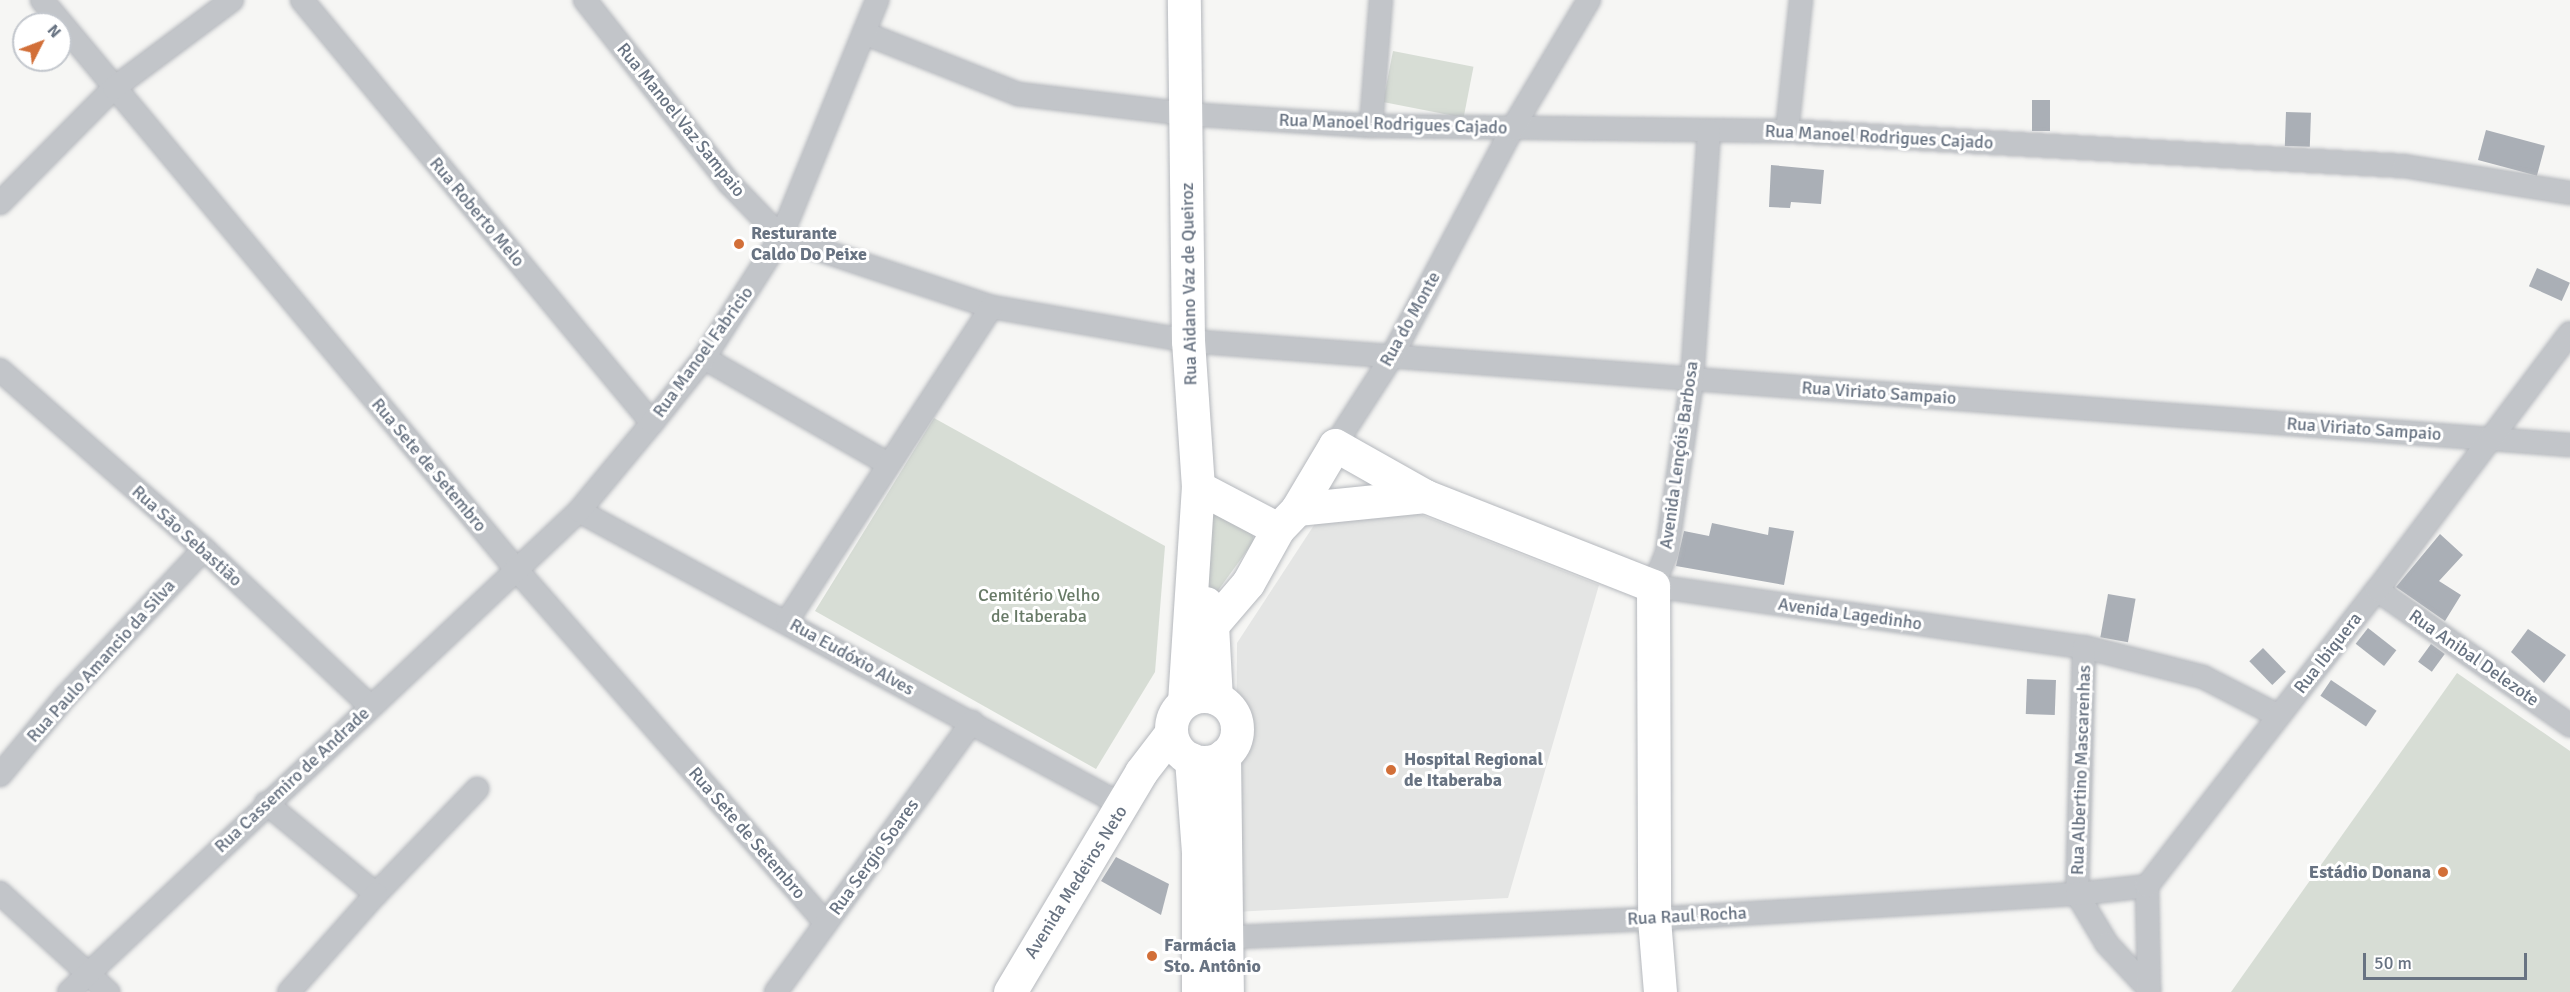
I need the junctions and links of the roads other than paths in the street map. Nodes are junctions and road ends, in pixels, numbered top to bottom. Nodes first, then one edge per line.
1 (42, 0) edge
2 (232, 0) edge
3 (302, 0) edge
4 (585, 0) edge
5 (877, 0) edge
6 (1184, 0) edge
7 (1381, 0) edge
8 (1589, 0) edge
9 (1801, 0) edge
10 (864, 33) junction
11 (114, 88) junction
12 (1186, 114) junction
13 (1371, 126) junction
14 (1512, 129) junction
15 (1709, 131) junction
16 (1787, 131) junction
17 (2570, 193) edge
18 (0, 203) edge
19 (782, 237) junction
20 (992, 307) junction
21 (2570, 333) edge
22 (1188, 341) junction
23 (704, 358) junction
24 (1390, 358) junction
25 (0, 370) edge
26 (1692, 380) junction
27 (652, 423) junction
28 (2493, 438) junction
29 (1335, 445) junction
30 (2570, 445) edge
31 (888, 464) junction
32 (1198, 488) junction
33 (1425, 496) junction
34 (579, 511) junction
35 (1288, 519) junction
36 (204, 549) junction
37 (1195, 567) junction
38 (515, 568) junction
39 (1653, 586) junction
40 (2377, 590) junction
41 (787, 621) junction
42 (1212, 625) junction
43 (2084, 647) junction
44 (1216, 698) junction
45 (1184, 702) junction
46 (370, 706) junction
47 (2279, 716) junction
48 (972, 722) junction
49 (2570, 725) edge
50 (1181, 748) junction
51 (1224, 755) junction
52 (0, 775) edge
53 (477, 789) dead end
54 (266, 803) junction
55 (1124, 806) junction
56 (1212, 851) junction
57 (2147, 886) junction
58 (0, 893) edge
59 (376, 894) junction
60 (2077, 894) junction
61 (1654, 919) junction
62 (825, 923) junction
63 (1213, 939) junction
64 (89, 975) junction
65 (2149, 990) edge
66 (69, 992) edge
67 (108, 992) edge
68 (289, 992) edge
69 (776, 992) edge
70 (1010, 992) edge
71 (1198, 992) edge
72 (1227, 992) edge
73 (1660, 992) edge

1 - 11 street, Rua Sete de Setembro
2 - 11 street
3 - 27 street, Rua Roberto Melo
4 - 19 street, Rua Manoel Vaz Sampaio
5 - 10 street, Rua Manoel Fabricio
6 - 12 street, Rua Aidano Vaz de Queiroz
7 - 13 street
8 - 14 street, Rua do Monte
9 - 16 street
10 - 12 street, Rua Manoel Rodrigues Cajado
10 - 19 street, Rua Manoel Fabricio
11 - 18 street
11 - 38 street, Rua Sete de Setembro
12 - 13 street, Rua Manoel Rodrigues Cajado
12 - 22 street, Rua Aidano Vaz de Queiroz
13 - 14 street, Rua Manoel Rodrigues Cajado
14 - 15 street, Rua Manoel Rodrigues Cajado
14 - 24 street, Rua do Monte
15 - 16 street, Rua Manoel Rodrigues Cajado
15 - 26 street, Avenida Lençóis Barbosa
16 - 17 street, Rua Manoel Rodrigues Cajado
19 - 20 street, Rua Viriato Sampaio
19 - 23 street, Rua Manoel Fabricio
20 - 22 street, Rua Viriato Sampaio
20 - 31 street
21 - 28 street, Rua Ibiquera
22 - 24 street, Rua Viriato Sampaio
22 - 32 street, Rua Aidano Vaz de Queiroz
23 - 27 street, Rua Manoel Fabricio
23 - 31 street
24 - 26 street, Rua Viriato Sampaio
24 - 29 street, Rua do Monte
25 - 36 street, Rua São Sebastião
26 - 28 street, Rua Viriato Sampaio
26 - 39 street, Avenida Lençóis Barbosa
27 - 34 street, Rua Manoel Fabricio
28 - 30 street, Rua Viriato Sampaio
28 - 40 street, Rua Ibiquera
29 - 33 street, Avenida Lagedinho
29 - 35 street, Rua do Monte
31 - 41 street
32 - 35 street
32 - 37 street, Rua Aidano Vaz de Queiroz
33 - 35 street, Avenida Lagedinho
33 - 39 street, Avenida Lagedinho
34 - 38 street, Rua Manoel Fabricio
34 - 41 street, Rua Eudóxio Alves
35 - 42 street, Rua do Monte
36 - 46 street, Rua São Sebastião
36 - 52 street, Rua Paulo Amancio da Silva
37 - 42 street, Rua Aidano Vaz de Queiroz
37 - 45 street, Rua Aidano Vaz de Queiroz
38 - 46 street, Rua Cassemiro de Andrade
38 - 62 street, Rua Sete de Setembro
39 - 43 street, Avenida Lagedinho
39 - 61 street, Avenida Lençóis Barbosa
40 - 47 street, Rua Ibiquera
40 - 49 street, Rua Anibal Delezote
41 - 48 street, Rua Eudóxio Alves
42 - 44 street, Rua Aidano Vaz de Queiroz
43 - 47 street, Avenida Lagedinho
43 - 60 street, Rua Albertino Mascarenhas
44 - 45 street
44 - 51 street
45 - 50 street
46 - 54 street, Rua Cassemiro de Andrade
47 - 57 street, Rua Ibiquera
48 - 55 street, Rua Eudóxio Alves
48 - 62 street, Rua Sergio Soares
50 - 51 street
50 - 55 street, Avenida Medeiros Neto
50 - 56 street
51 - 56 street
53 - 59 street
54 - 59 street
54 - 64 street, Rua Cassemiro de Andrade
55 - 70 street, Avenida Medeiros Neto
56 - 63 street
57 - 60 street, Rua Raul Rocha
57 - 65 street
58 - 64 street
59 - 68 street
60 - 61 street, Rua Raul Rocha
60 - 65 street
61 - 63 street, Rua Raul Rocha
61 - 73 street, Avenida Lençóis Barbosa
62 - 69 street, Rua Sergio Soares
63 - 71 street
63 - 72 street
64 - 66 street, Rua Cassemiro de Andrade
64 - 67 street

